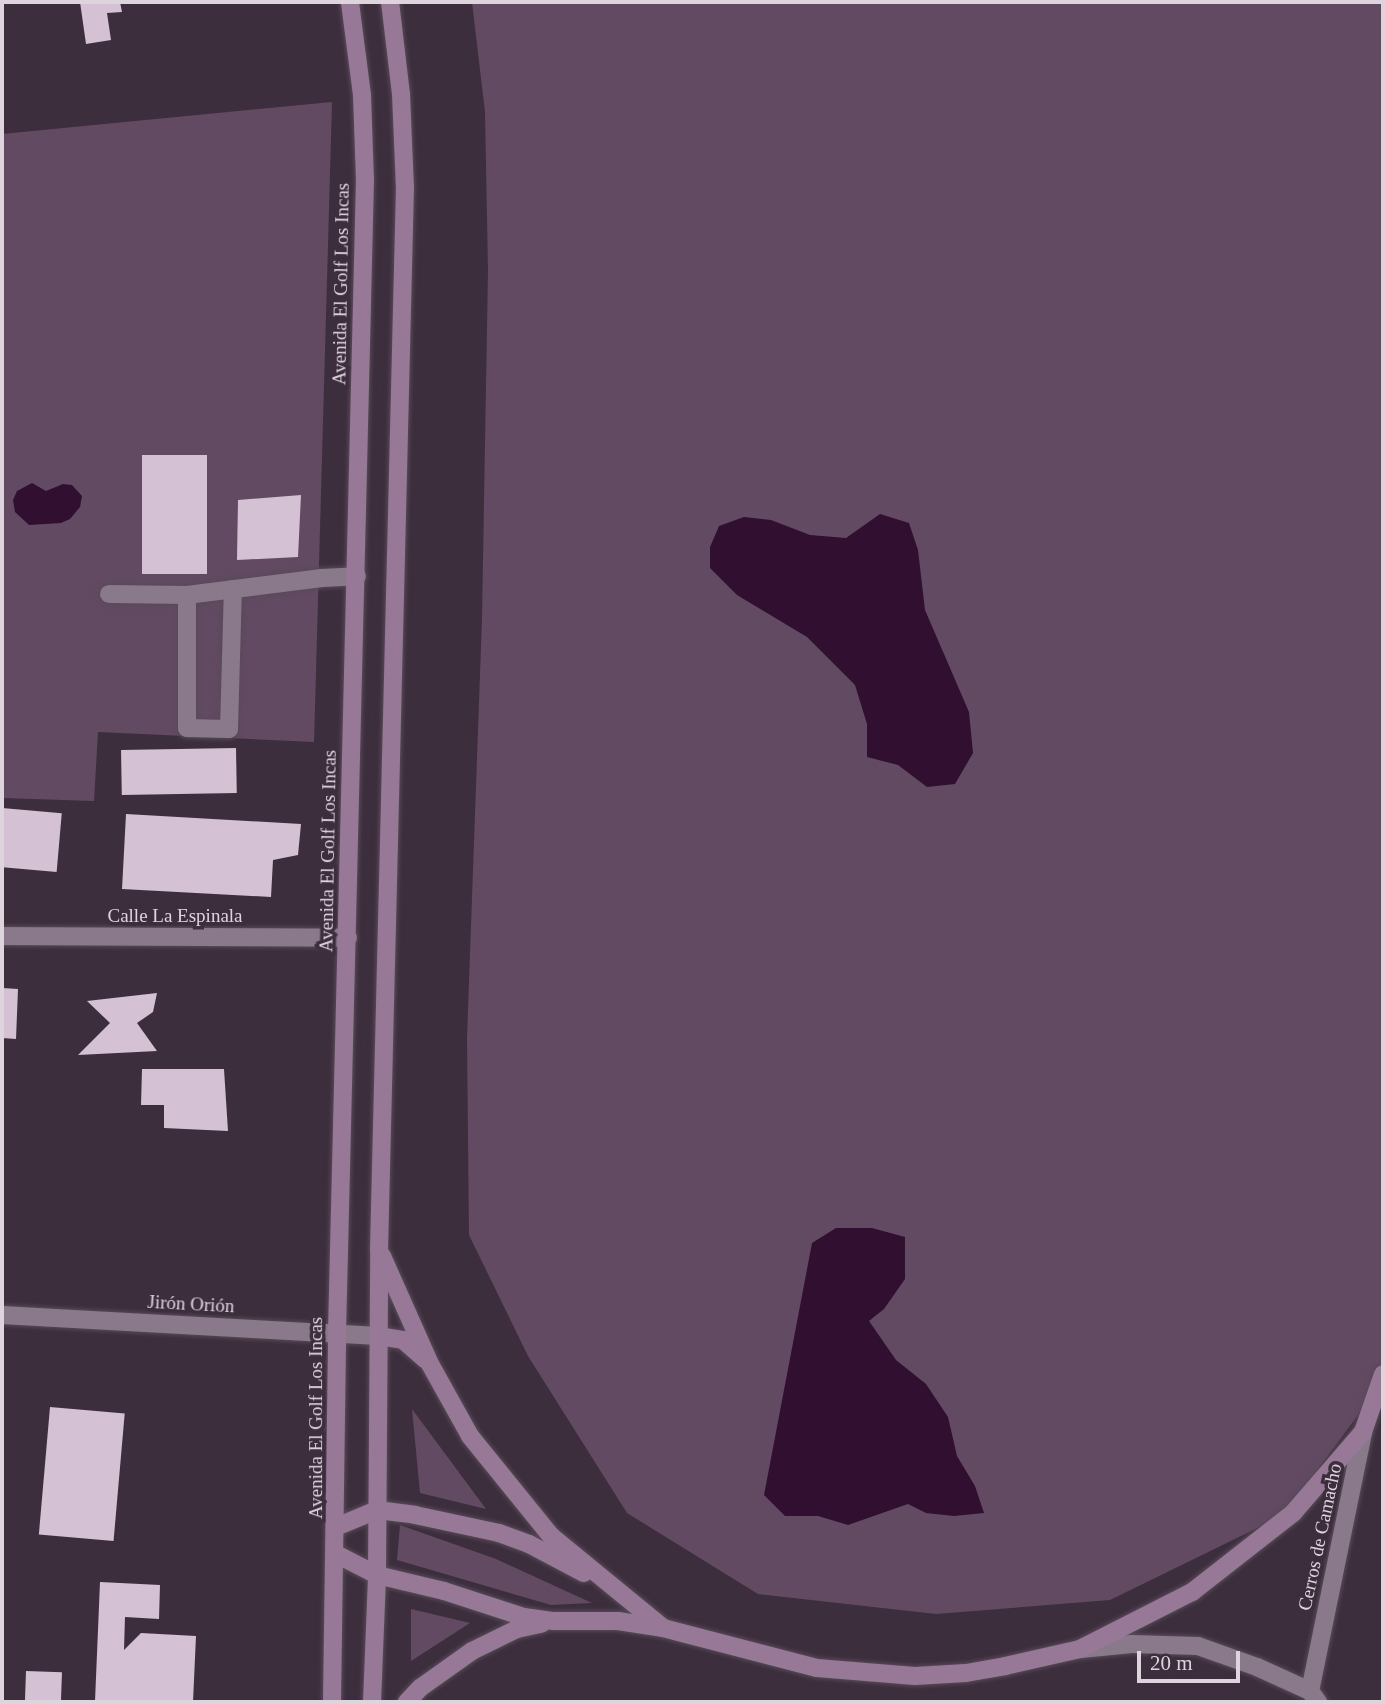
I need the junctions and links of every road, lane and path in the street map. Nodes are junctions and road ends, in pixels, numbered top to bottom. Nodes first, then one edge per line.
1 (351, 2) edge
2 (390, 2) edge
3 (358, 576) junction
4 (233, 590) junction
5 (108, 594) dead end
6 (187, 595) junction
7 (2, 936) edge
8 (348, 938) junction
9 (379, 1250) junction
10 (2, 1315) edge
11 (337, 1333) junction
12 (378, 1336) junction
13 (430, 1364) junction
14 (1383, 1374) edge
15 (1363, 1432) junction
16 (377, 1510) junction
17 (336, 1527) junction
18 (335, 1554) junction
19 (377, 1574) junction
20 (609, 1586) junction
21 (554, 1621) junction
22 (663, 1628) junction
23 (1080, 1649) junction
24 (1314, 1697) edge
25 (332, 1702) edge
26 (372, 1702) edge
27 (407, 1702) edge

1 - 3 street, Avenida El Golf Los Incas
2 - 9 street
3 - 4 street
3 - 8 street, Avenida El Golf Los Incas
4 - 6 street
4 - 6 street
5 - 6 street
7 - 8 street, Calle La Espinala
8 - 11 street, Avenida El Golf Los Incas
9 - 12 street
9 - 13 street
10 - 11 street, Jirón Orión
11 - 12 street, Jirón Orión
11 - 17 street, Avenida El Golf Los Incas
12 - 13 street
12 - 16 street
13 - 20 street
14 - 15 street
15 - 23 street
15 - 24 street, Cerros de Camacho
16 - 17 street
16 - 19 street
16 - 20 street
17 - 18 street, Avenida El Golf Los Incas
18 - 19 street
18 - 25 street, Avenida El Golf Los Incas
19 - 21 street
19 - 26 street
20 - 22 street
21 - 22 street
21 - 27 street
22 - 23 street
23 - 24 street, Cerros de Camacho

